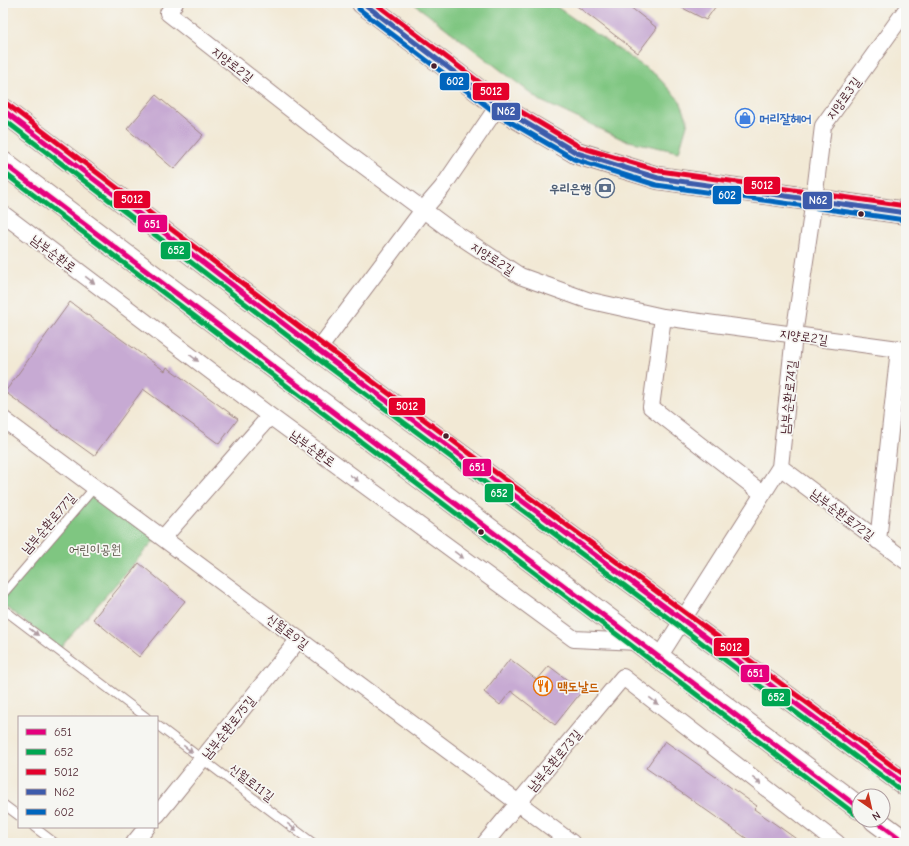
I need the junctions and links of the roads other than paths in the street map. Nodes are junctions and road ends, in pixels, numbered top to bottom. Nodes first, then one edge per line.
1 (175, 3) edge
2 (364, 3) edge
3 (906, 10) edge
4 (498, 106) junction
5 (3, 110) edge
6 (3, 162) edge
7 (814, 200) junction
8 (423, 210) junction
9 (906, 213) edge
10 (3, 214) edge
11 (663, 317) junction
12 (794, 335) junction
13 (318, 350) junction
14 (902, 350) edge
15 (270, 416) junction
16 (3, 419) edge
17 (780, 467) junction
18 (95, 487) junction
19 (763, 494) junction
20 (163, 538) junction
21 (878, 541) junction
22 (906, 561) edge
23 (3, 594) edge
24 (3, 608) edge
25 (682, 619) junction
26 (299, 639) junction
27 (638, 642) junction
28 (659, 657) junction
29 (145, 716) edge
30 (158, 726) edge
31 (202, 760) junction
32 (906, 785) edge
33 (518, 802) junction
34 (851, 802) edge
35 (3, 804) edge
36 (158, 814) edge
37 (18, 815) edge
38 (35, 828) edge
39 (146, 828) edge
40 (886, 828) edge
41 (55, 843) edge
42 (134, 843) edge
43 (312, 843) edge
44 (485, 843) edge
45 (572, 843) edge
46 (837, 843) edge
47 (906, 843) edge

1 - 8 street, 지양로2길
2 - 4 main road
3 - 7 street, 지양로3길
4 - 7 main road
4 - 8 street
5 - 13 main road
6 - 27 main road
7 - 9 main road
7 - 12 street, 남부순환로74길
8 - 11 street, 지양로2길
8 - 13 street
10 -> 15 street, 남부순환로
11 - 12 street, 지양로2길
11 - 19 street
12 - 14 street, 지양로2길
12 - 17 street, 남부순환로74길
13 - 25 main road
14 - 21 street, 지양로2길
15 - 20 street
15 -> 27 street, 남부순환로
16 - 18 street, 신월로9길
17 - 19 street, 남부순환로74길
17 - 21 street, 남부순환로72길
18 - 20 street, 신월로9길
18 - 23 lane, 남부순환로77길
19 - 25 street, 남부순환로74길
20 - 26 street, 신월로9길
21 - 22 street, 남부순환로72길
24 -> 29 lane
25 - 28 street, 남부순환로74길
25 - 32 main road
26 - 31 street, 남부순환로75길
26 - 33 street, 신월로9길
27 - 28 main road
28 - 34 main road
30 -> 31 lane, 신월로11길
31 - 36 street, 남부순환로75길
31 -> 43 lane, 신월로11길
33 - 44 street, 남부순환로73길
33 - 45 street, 신월로9길
33 -> 46 street, 남부순환로73길
35 - 37 lane
38 - 41 lane
39 - 42 street
40 - 47 main road

